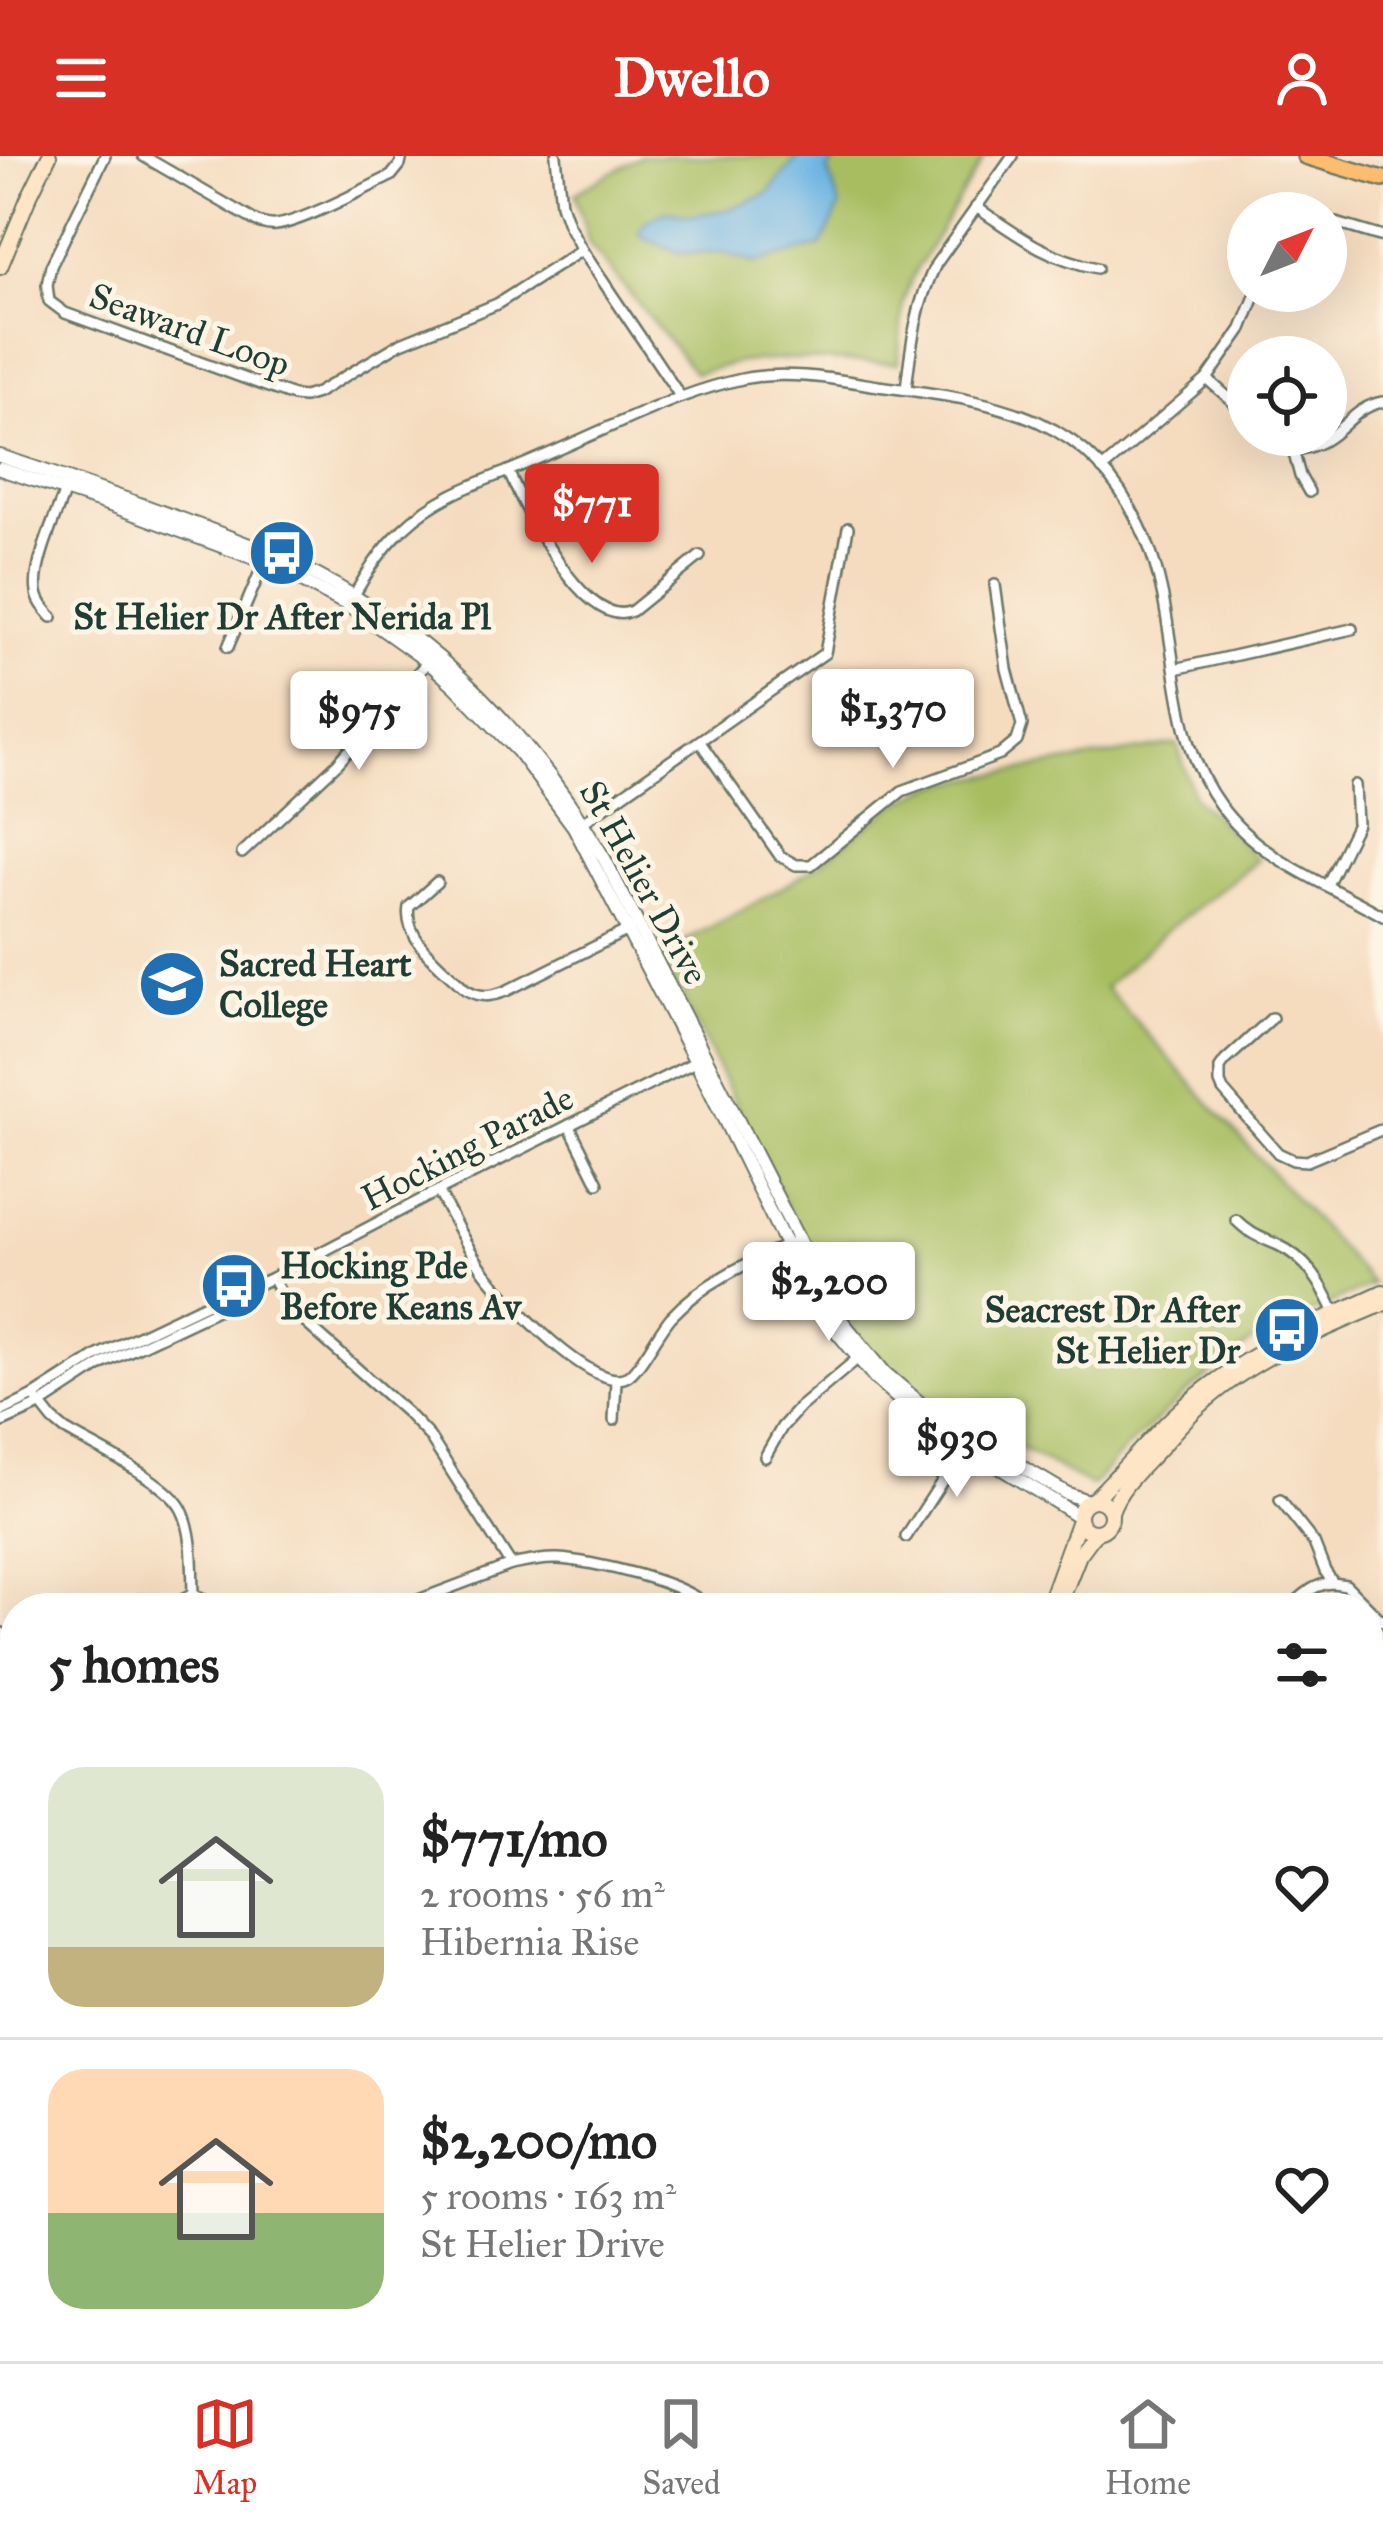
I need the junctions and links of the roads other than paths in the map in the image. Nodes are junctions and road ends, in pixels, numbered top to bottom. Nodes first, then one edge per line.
1 (39, 156) edge
2 (50, 156) edge
3 (105, 156) edge
4 (143, 156) edge
5 (402, 156) edge
6 (556, 156) edge
7 (1305, 156) edge
8 (1008, 159) edge
9 (1383, 179) edge
10 (976, 207) junction
11 (1347, 226) edge
12 (1383, 237) edge
13 (0, 243) edge
14 (582, 250) junction
15 (0, 267) edge
16 (1097, 268) dead end
17 (1249, 312) edge
18 (1207, 379) junction
19 (906, 389) junction
20 (680, 396) junction
21 (1227, 397) edge
22 (1383, 402) edge
23 (1347, 424) edge
24 (0, 456) edge
25 (1295, 456) edge
26 (0, 469) edge
27 (1102, 469) junction
28 (508, 471) junction
29 (67, 485) junction
30 (1309, 492) dead end
31 (848, 528) dead end
32 (700, 556) dead end
33 (267, 557) junction
34 (995, 585) dead end
35 (351, 601) junction
36 (52, 616) dead end
37 (1352, 629) dead end
38 (228, 647) dead end
39 (430, 658) junction
40 (1175, 669) junction
41 (700, 742) junction
42 (1355, 785) dead end
43 (579, 825) junction
44 (242, 853) dead end
45 (437, 882) dead end
46 (1327, 885) junction
47 (1383, 916) edge
48 (633, 928) junction
49 (1272, 1018) dead end
50 (700, 1060) junction
51 (569, 1126) junction
52 (1383, 1129) edge
53 (598, 1183) dead end
54 (438, 1190) junction
55 (1236, 1220) dead end
56 (792, 1242) junction
57 (272, 1278) junction
58 (1383, 1292) edge
59 (1383, 1304) edge
60 (1335, 1313) junction
61 (861, 1356) junction
62 (616, 1381) junction
63 (37, 1400) junction
64 (0, 1412) edge
65 (614, 1420) dead end
66 (0, 1423) edge
67 (967, 1442) junction
68 (765, 1457) dead end
69 (1091, 1500) junction
70 (1280, 1500) dead end
71 (1111, 1512) junction
72 (1079, 1518) junction
73 (1096, 1532) junction
74 (906, 1537) dead end
75 (511, 1565) junction
76 (1334, 1583) junction
77 (194, 1593) edge
78 (437, 1593) edge
79 (690, 1593) edge
80 (1052, 1593) edge
81 (1064, 1593) edge
82 (1306, 1593) edge
83 (1354, 1593) edge

1 - 13 main road
2 - 15 main road
3 - 14 street, Seaward Loop
4 - 5 street
6 - 14 street
7 - 9 main road
8 - 10 street
10 - 16 street
10 - 19 street
11 - 12 street
14 - 20 street
17 - 18 street
18 - 21 street
18 - 27 street
19 - 20 street
19 - 27 street
20 - 28 street
22 - 23 street
24 - 29 street, St Helier Drive
25 - 30 street
26 - 29 street, St Helier Drive
27 - 40 street
28 - 32 street
28 - 35 street
29 - 33 street, St Helier Drive
29 - 36 street
31 - 41 street
33 - 35 street, St Helier Drive
33 - 38 street
34 - 41 street
35 - 39 street, St Helier Drive
37 - 40 street
39 - 43 street, St Helier Drive
39 - 44 street
40 - 46 street
41 - 43 street
42 - 46 street
43 - 48 street, St Helier Drive
45 - 48 street
46 - 47 street
48 - 50 street, St Helier Drive
49 - 52 street
50 - 51 street, Hocking Parade
50 - 56 street, St Helier Drive
51 - 53 street
51 - 54 street, Hocking Parade
54 - 57 street, Hocking Parade
54 - 62 street
55 - 60 street
56 - 61 street, St Helier Drive
56 - 62 street
57 - 63 street, Hocking Parade
57 - 75 street
58 - 60 main road
59 - 71 main road
60 - 69 main road
61 - 67 street, St Helier Drive
61 - 68 street
62 - 65 street
63 - 64 street, Hocking Parade
63 - 66 street, Hocking Parade
63 - 77 street
67 - 69 street, St Helier Drive
67 - 72 street, St Helier Drive
67 - 74 street
69 - 71 main road
69 - 72 main road
70 - 76 street
71 - 73 main road
72 - 73 main road
72 - 80 main road
73 - 81 main road
75 - 78 street
75 - 79 street
76 - 82 street
76 - 83 street

